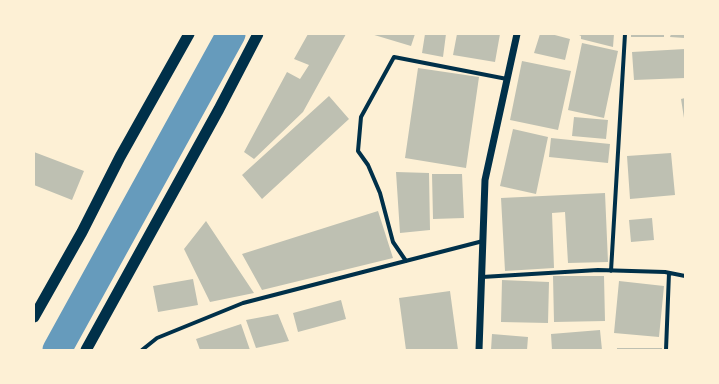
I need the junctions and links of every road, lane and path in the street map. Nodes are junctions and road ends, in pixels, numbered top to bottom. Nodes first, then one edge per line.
1 (189, 34) edge
2 (258, 34) edge
3 (517, 34) edge
4 (625, 34) edge
5 (507, 79) junction
6 (483, 241) junction
7 (406, 261) junction
8 (611, 271) junction
9 (669, 273) junction
10 (685, 276) edge
11 (482, 277) junction
12 (34, 317) edge
13 (86, 350) edge
14 (142, 350) edge
15 (479, 350) edge
16 (666, 350) edge

1 - 12 highway
2 - 13 highway
3 - 5 street
4 - 8 street
5 - 6 street
5 - 7 street
6 - 7 street
6 - 11 street
7 - 14 street
8 - 9 street
8 - 11 street
9 - 10 street
9 - 16 street
11 - 15 street

